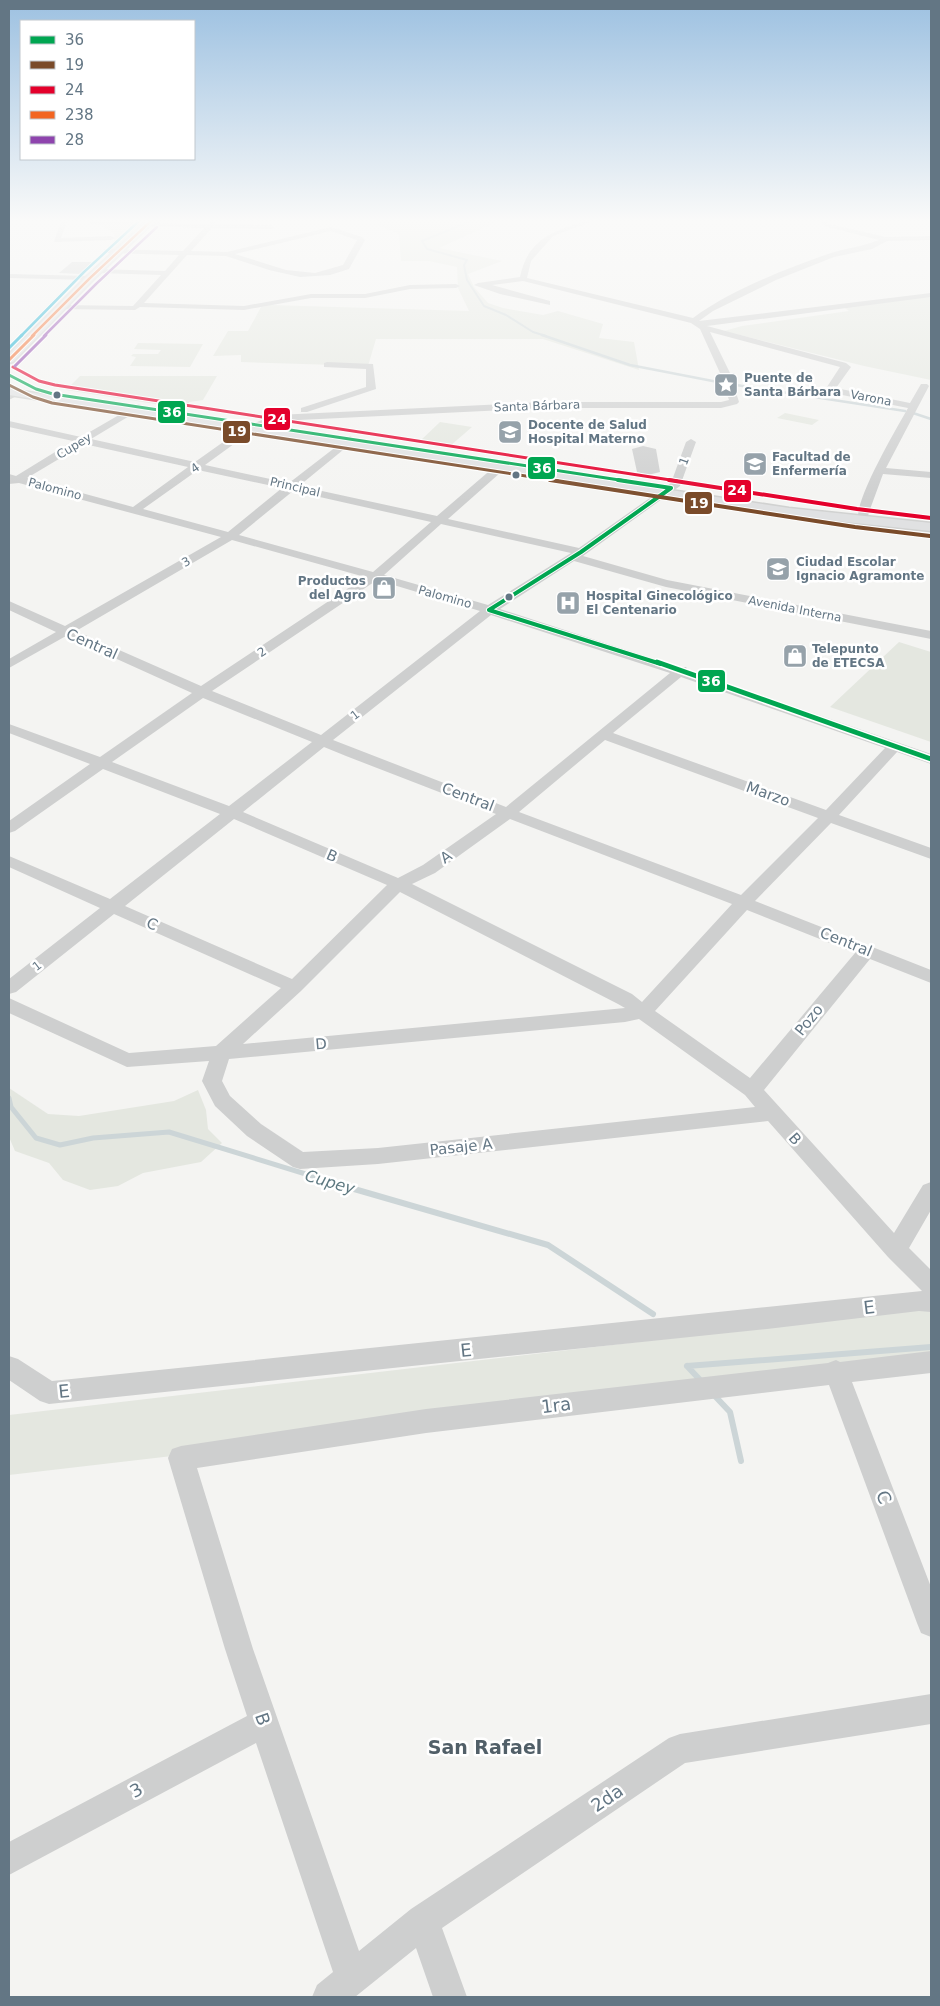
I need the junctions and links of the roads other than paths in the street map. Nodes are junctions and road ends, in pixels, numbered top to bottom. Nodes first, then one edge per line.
1 (53, 315) edge
2 (662, 315) edge
3 (706, 315) edge
4 (774, 315) edge
5 (699, 324) junction
6 (10, 358) edge
7 (327, 365) dead end
8 (9, 375) edge
9 (924, 386) dead end
10 (11, 394) edge
11 (916, 405) junction
12 (136, 409) junction
13 (277, 418) junction
14 (9, 424) edge
15 (253, 427) junction
16 (85, 440) junction
17 (347, 441) junction
18 (691, 442) dead end
19 (198, 465) junction
20 (503, 465) junction
21 (879, 471) junction
22 (931, 475) edge
23 (12, 480) edge
24 (291, 486) junction
25 (669, 490) junction
26 (134, 511) junction
27 (859, 519) junction
28 (442, 520) junction
29 (931, 527) edge
30 (229, 537) junction
31 (577, 555) junction
32 (375, 576) junction
33 (9, 605) edge
34 (489, 610) junction
35 (65, 633) junction
36 (931, 635) edge
37 (9, 664) edge
38 (681, 670) junction
39 (202, 692) junction
40 (9, 728) edge
41 (605, 735) junction
42 (322, 741) junction
43 (895, 746) junction
44 (931, 758) edge
45 (102, 763) junction
46 (230, 812) junction
47 (509, 812) junction
48 (829, 816) junction
49 (9, 828) edge
50 (931, 854) edge
51 (9, 861) edge
52 (398, 884) junction
53 (744, 902) junction
54 (113, 907) junction
55 (867, 950) junction
56 (931, 977) edge
57 (294, 987) junction
58 (9, 988) edge
59 (9, 1004) edge
60 (644, 1011) junction
61 (221, 1053) junction
62 (752, 1090) junction
63 (771, 1112) junction
64 (931, 1190) edge
65 (896, 1250) junction
66 (931, 1285) edge
67 (931, 1302) edge
68 (931, 1362) edge
69 (9, 1367) edge
70 (836, 1371) junction
71 (181, 1458) joint
72 (931, 1623) edge
73 (931, 1709) edge
74 (264, 1722) junction
75 (9, 1859) edge
76 (422, 1921) junction
77 (340, 1987) edge
78 (450, 1997) edge

1 - 6 main road
2 - 5 street
3 - 5 street
4 - 5 street
5 - 11 street, Varona
5 - 13 street, Santa Bárbara
7 - 13 street
8 - 12 main road
9 - 11 street
10 - 12 main road
11 - 21 street
12 - 15 main road
12 - 16 street, Cupey
13 - 15 street, Santa Bárbara
14 - 16 street, Principal
15 - 17 main road
15 - 19 street, 4
16 - 19 street, Principal
16 - 23 street, Cupey
17 - 20 main road
17 - 24 street, 3
18 - 25 street, 1
19 - 24 street, Principal
19 - 26 street, 4
20 - 25 main road
20 - 28 street, 2
21 - 22 street
21 - 27 street
23 - 26 street, Palomino
24 - 28 street, Principal
24 - 30 street, 3
25 - 27 main road
25 - 31 street, 1
26 - 30 street, Palomino
27 - 29 main road
28 - 31 street, Principal
28 - 32 street, 2
30 - 32 street, Palomino
30 - 35 street, 3
31 - 34 street, 1
31 - 36 street, Avenida Interna
32 - 34 street, Palomino
32 - 39 street, 2
33 - 35 street, Central
34 - 38 street, Palomino
34 - 42 street, 1
35 - 37 street, 3
35 - 39 street, Central
38 - 41 street, A
38 - 43 street, Palomino
39 - 42 street, Central
39 - 45 street, 2
40 - 45 street, B
41 - 47 street, A
41 - 48 street, Marzo
42 - 46 street, 1
42 - 47 street, Central
43 - 44 street, Palomino
43 - 48 street
45 - 46 street, B
45 - 49 street, 2
46 - 52 street, B
46 - 54 street, 1
47 - 52 street, A
47 - 53 street, Central
48 - 50 street, Marzo
48 - 53 street
51 - 54 street, C
52 - 57 street, A
52 - 60 street, B
53 - 55 street, Central
53 - 60 street
54 - 57 street, C
54 - 58 street, 1
55 - 56 street, Central
55 - 62 street, Pozo
57 - 61 street, A
59 - 61 street, D
60 - 61 street, D
60 - 62 street, B
61 - 63 street, Pasaje A
62 - 63 street, B
63 - 65 street, B
64 - 65 street
65 - 66 street, B
67 - 69 street, E
68 - 70 street, 1ra
70 - 71 street, 1ra
70 - 72 street, C
71 - 74 street, B
73 - 76 street, 2da
74 - 75 street, 3
74 - 77 street, B
76 - 77 street, 2da
76 - 78 street

